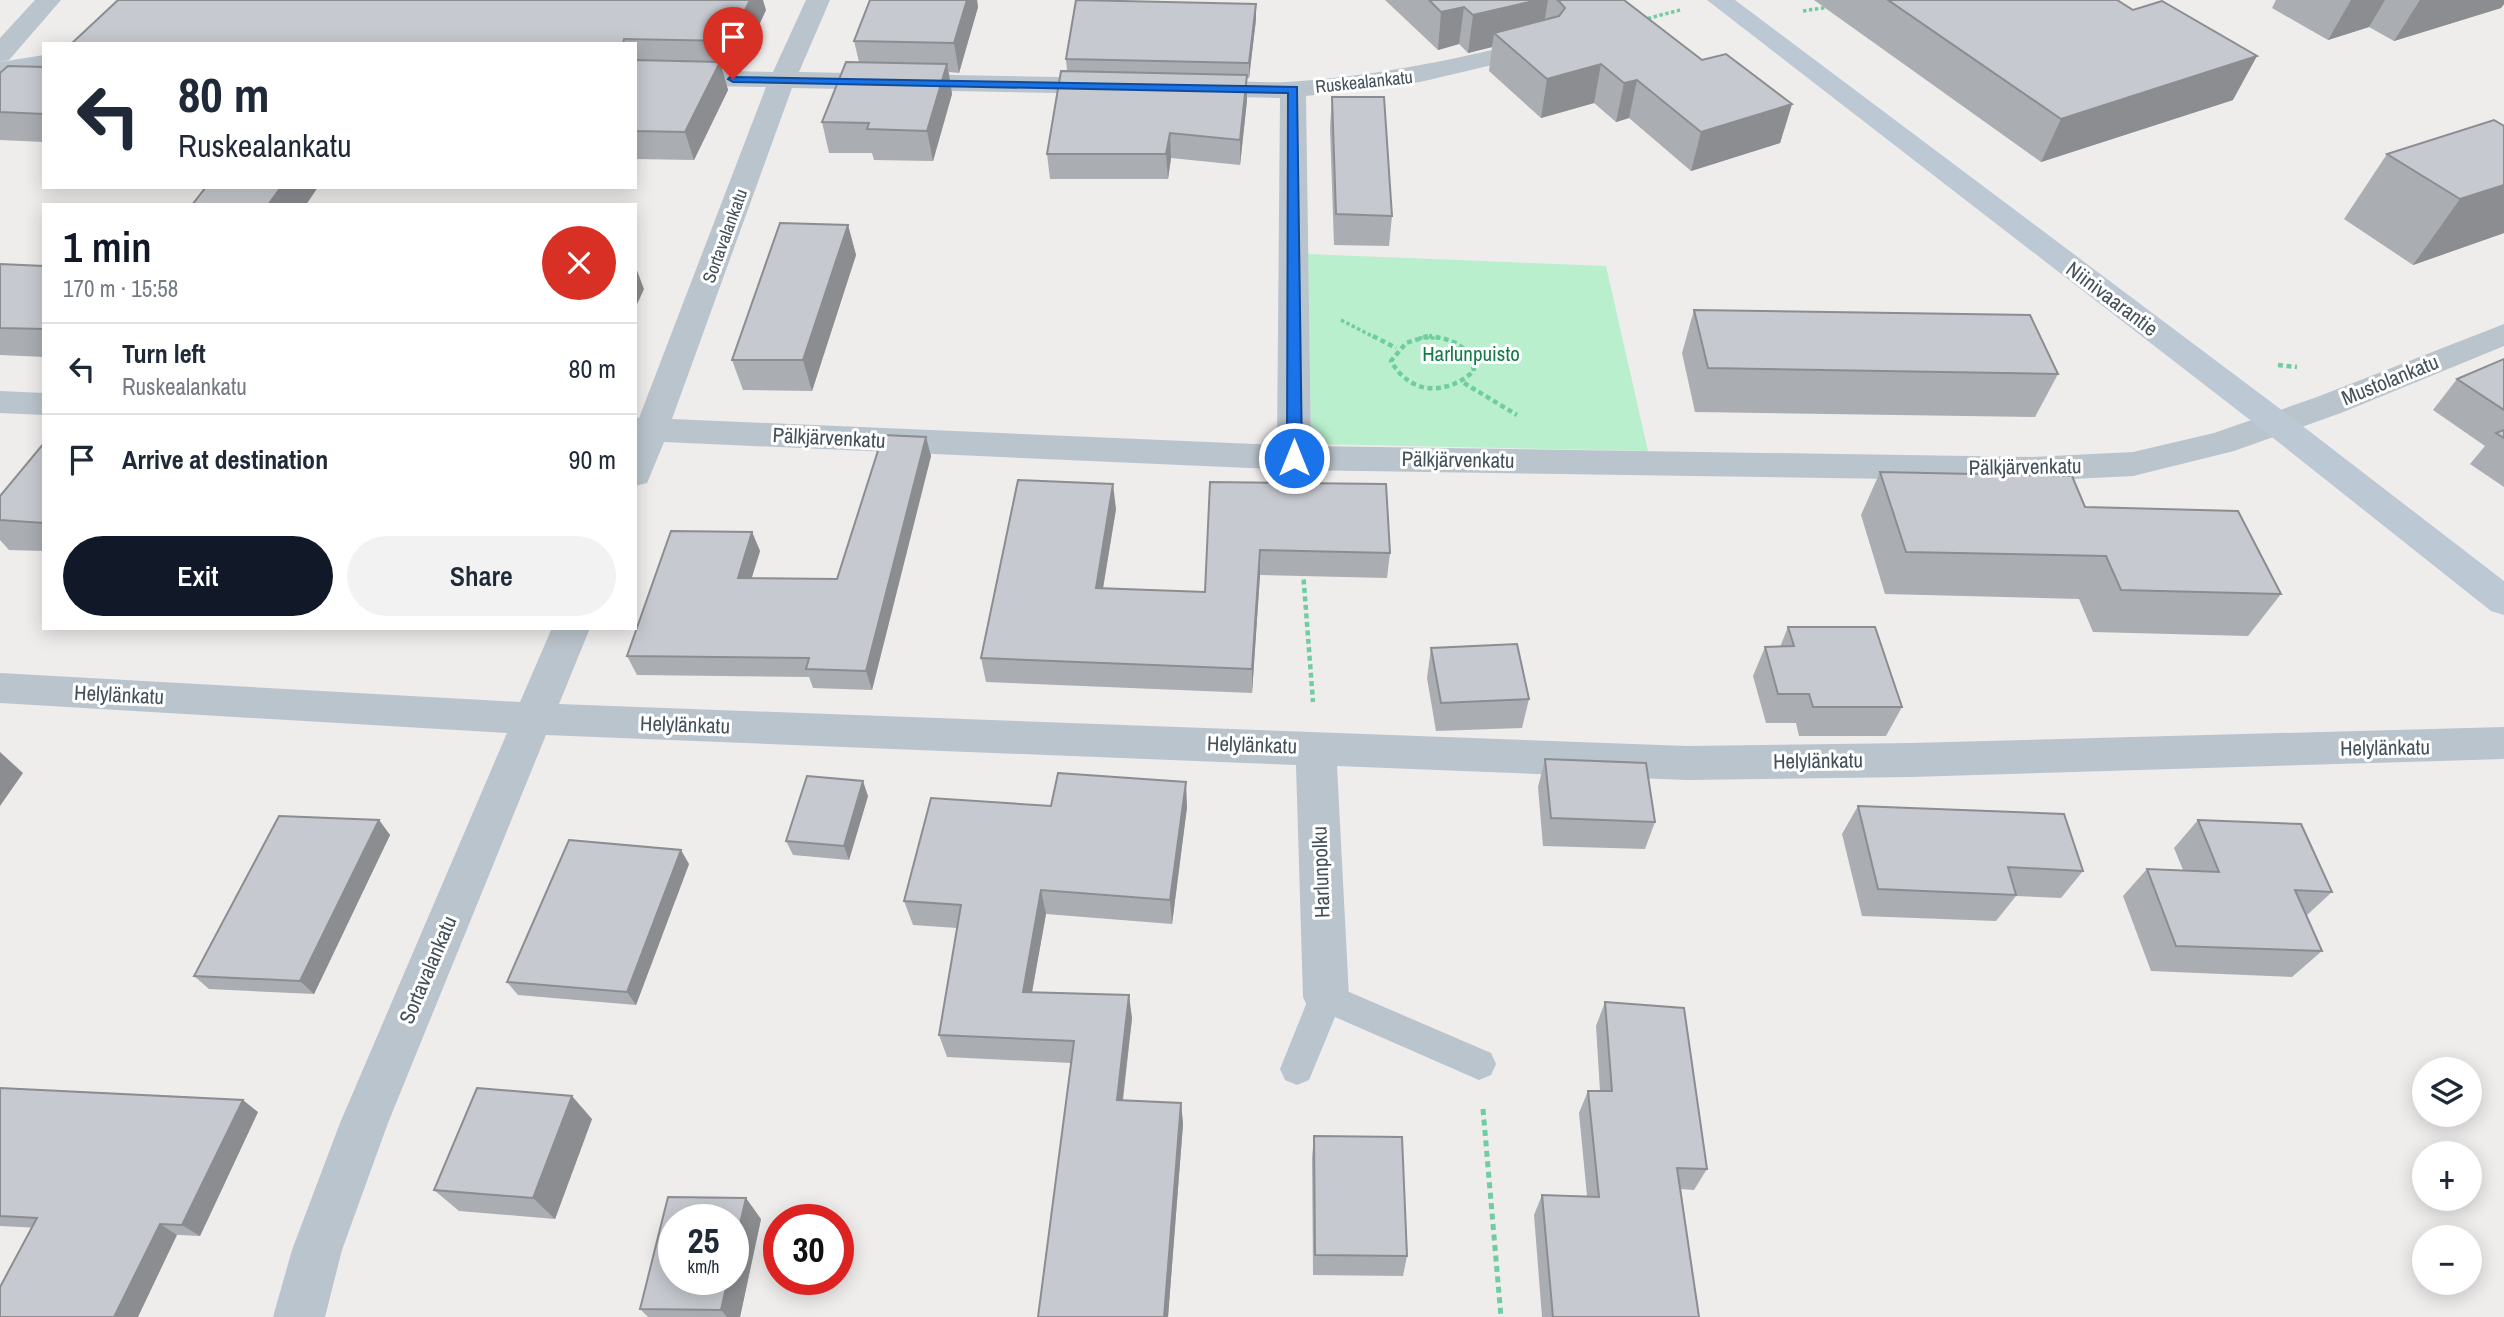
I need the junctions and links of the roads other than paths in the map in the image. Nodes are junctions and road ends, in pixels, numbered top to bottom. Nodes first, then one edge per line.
1 (49, 0) edge
2 (818, 0) edge
3 (1718, 0) edge
4 (1543, 46) edge
5 (0, 54) edge
6 (42, 63) edge
7 (0, 70) edge
8 (637, 76) edge
9 (782, 80) junction
10 (1141, 87) edge
11 (1169, 87) edge
12 (1293, 90) junction
13 (2504, 334) edge
14 (0, 402) edge
15 (42, 404) edge
16 (2275, 422) junction
17 (644, 430) edge
18 (1294, 458) junction
19 (637, 464) edge
20 (2504, 601) edge
21 (569, 630) edge
22 (0, 688) edge
23 (533, 719) junction
24 (2504, 743) edge
25 (1317, 748) junction
26 (1326, 997) junction
27 (1479, 1064) road end
28 (1297, 1069) dead end
29 (299, 1317) edge

1 - 5 street
2 - 9 street, Sortavalankatu
3 - 16 main road, Niinivaarantie
4 - 12 street, Ruskealankatu
6 - 7 street
8 - 9 street
9 - 10 street
9 - 17 street, Sortavalankatu
11 - 12 street, Ruskealankatu
12 - 18 street
13 - 16 street, Mustolankatu
14 - 15 street
16 - 18 street, Pälkjärvenkatu
16 - 20 main road, Niinivaarantie
17 - 18 street, Pälkjärvenkatu
17 - 19 street, Sortavalankatu
21 - 23 street, Sortavalankatu
22 - 23 street, Helylänkatu
23 - 25 street, Helylänkatu
23 - 29 street, Sortavalankatu
24 - 25 street, Helylänkatu
25 - 26 street, Harlunpolku
26 - 27 lane
26 - 28 lane

